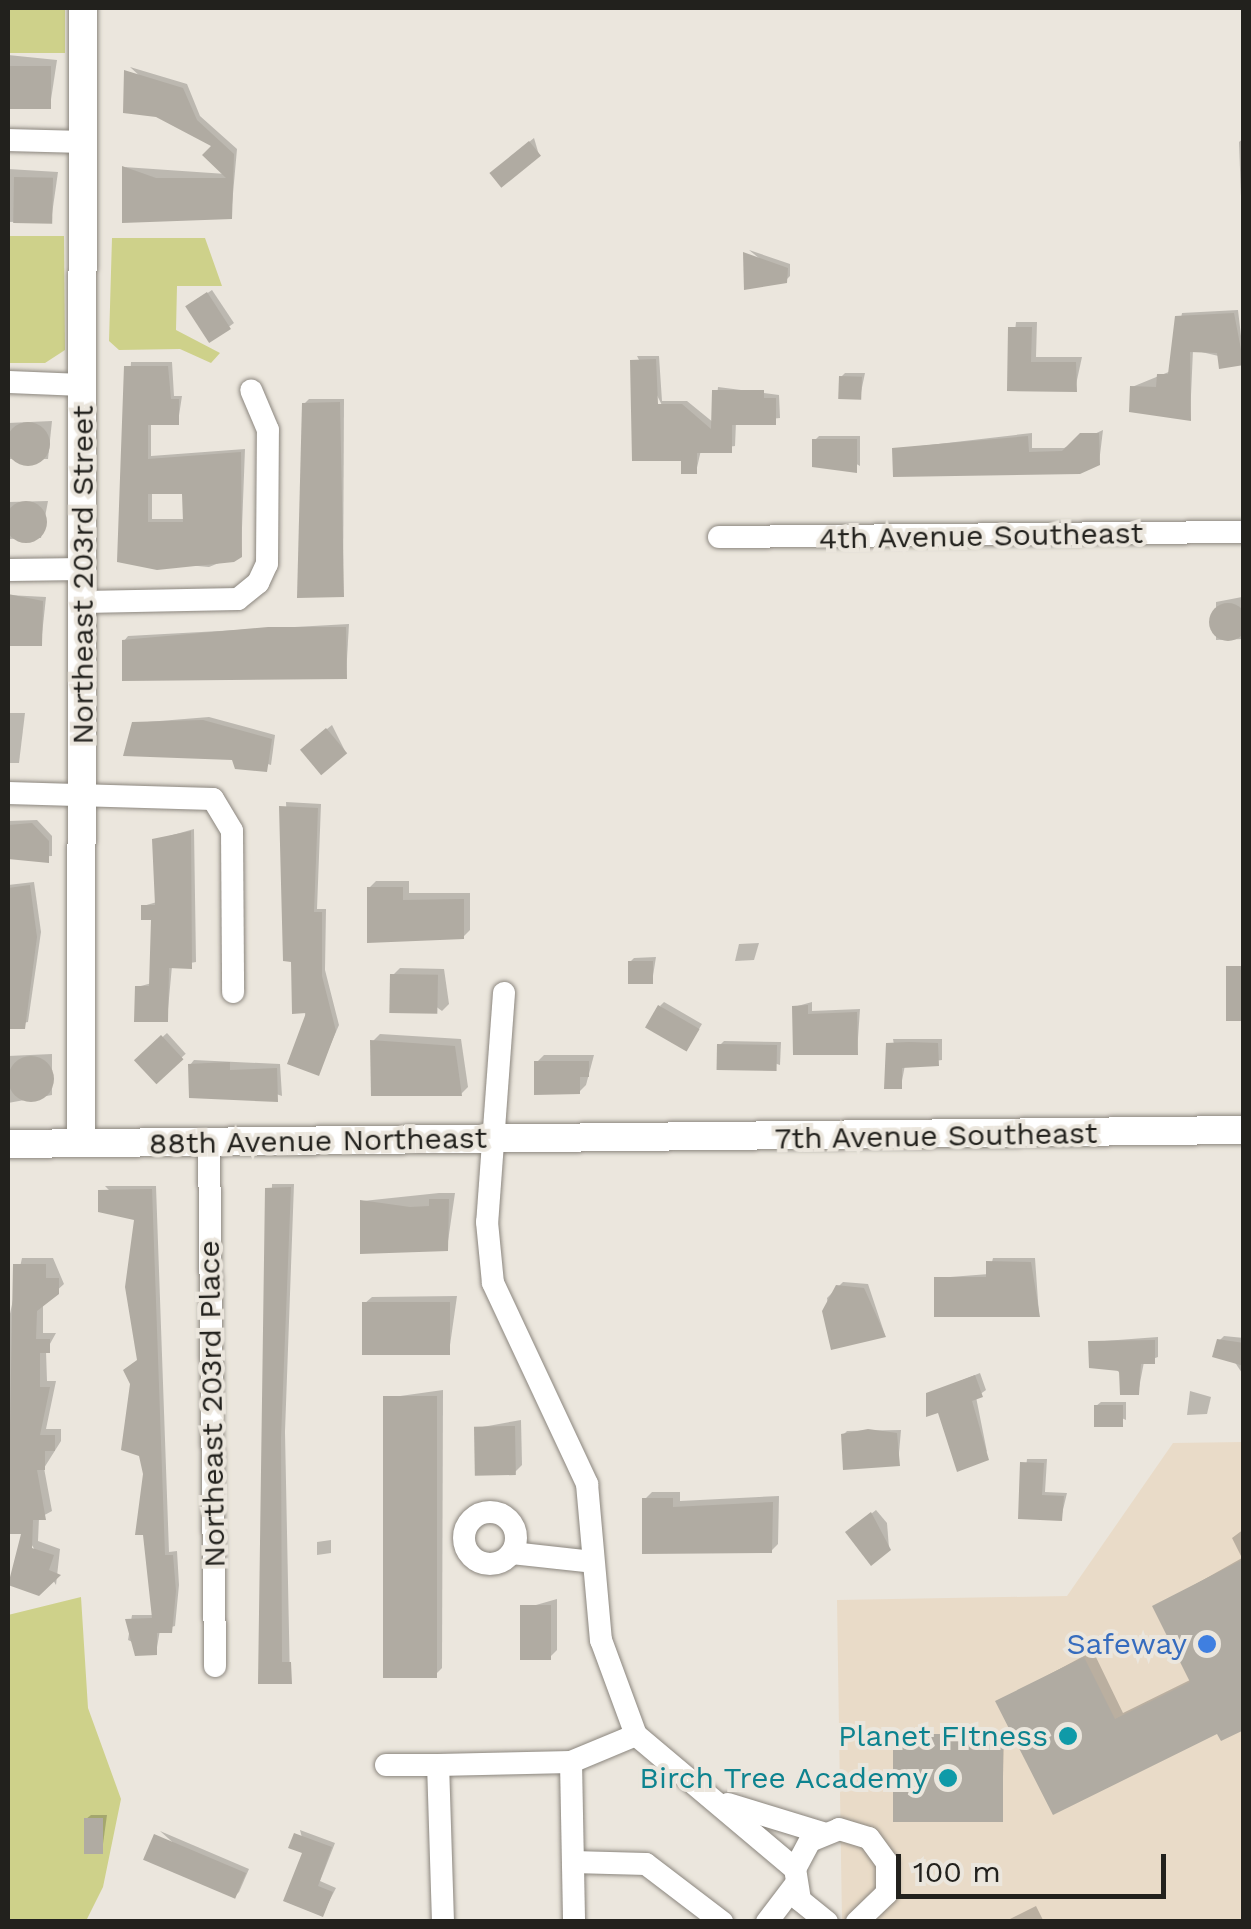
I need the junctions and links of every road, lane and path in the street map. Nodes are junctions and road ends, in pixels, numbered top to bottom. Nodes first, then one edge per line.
1 (83, 8) edge
2 (8, 140) edge
3 (83, 142) junction
4 (8, 382) edge
5 (83, 385) junction
6 (250, 390) dead end
7 (1244, 532) edge
8 (719, 537) dead end
9 (83, 569) junction
10 (8, 570) edge
11 (84, 602) junction
12 (83, 792) junction
13 (8, 793) edge
14 (233, 992) dead end
15 (504, 993) dead end
16 (1244, 1130) edge
17 (628, 1136) joint
18 (492, 1139) junction
19 (208, 1142) junction
20 (81, 1143) junction
21 (8, 1144) edge
22 (512, 1552) dead end
23 (594, 1562) junction
24 (215, 1666) dead end
25 (636, 1736) junction
26 (571, 1762) junction
27 (386, 1765) dead end
28 (438, 1765) junction
29 (728, 1804) junction
30 (824, 1833) junction
31 (573, 1862) junction
32 (795, 1877) junction
33 (879, 1914) edge
34 (822, 1921) edge
35 (443, 1922) edge
36 (574, 1922) edge
37 (722, 1922) edge
38 (767, 1922) edge
39 (857, 1922) edge

1 - 3 street, Northeast 203rd Street
2 - 3 street
3 - 5 street, Northeast 203rd Street
4 - 5 street
5 - 9 street, Northeast 203rd Street
6 - 11 street
7 - 8 street, 4th Avenue Southeast
9 - 10 street
9 - 11 street, Northeast 203rd Street
11 - 12 street, Northeast 203rd Street
12 - 13 street
12 - 14 street
12 - 20 street, Northeast 203rd Street
15 - 18 street
16 - 17 street, 7th Avenue Southeast
17 - 18 street, 88th Avenue Northeast
18 - 19 street, 88th Avenue Northeast
18 - 23 street
19 - 20 street, 88th Avenue Northeast
19 - 24 street, Northeast 203rd Place
20 - 21 street, 88th Avenue Northeast
22 - 23 street
23 - 25 street
25 - 26 street
25 - 29 street
26 - 28 street
26 - 31 street
27 - 28 street
28 - 35 street
29 - 30 street
29 - 32 street
30 - 32 street
30 - 33 street
31 - 36 street
31 - 37 street
32 - 34 street
32 - 38 street
33 - 39 street

